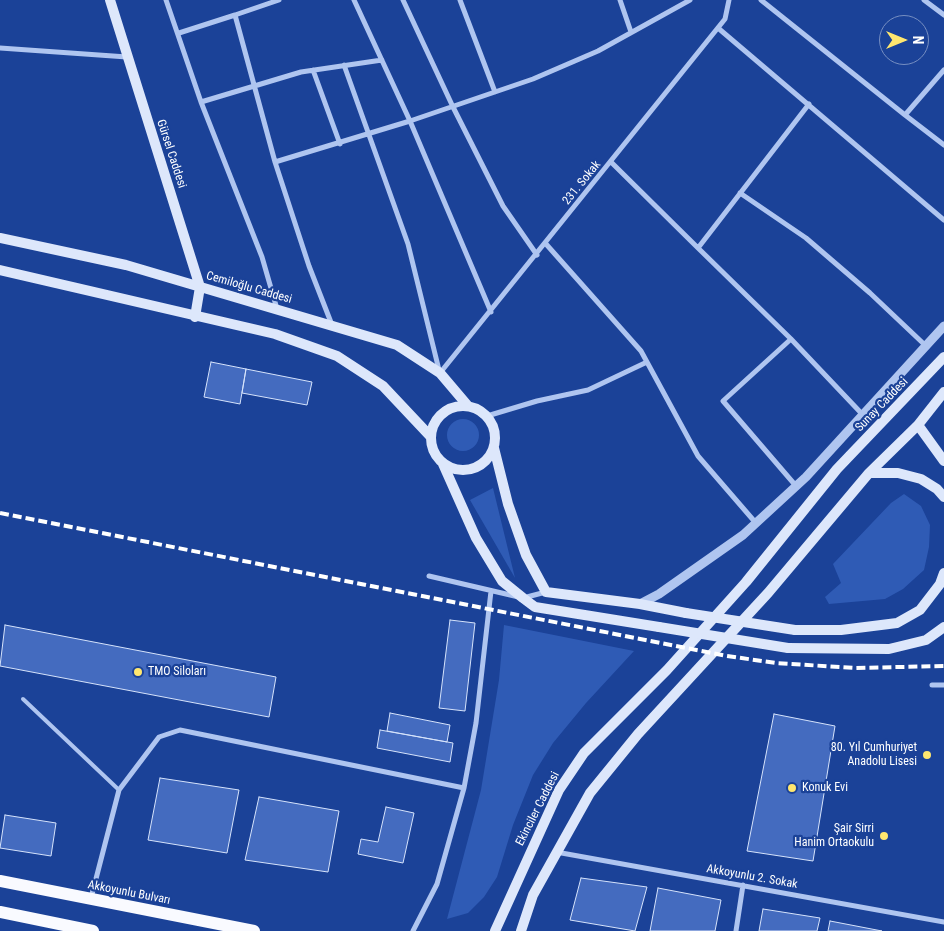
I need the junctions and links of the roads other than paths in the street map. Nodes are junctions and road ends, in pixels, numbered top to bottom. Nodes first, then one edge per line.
1 (110, 0) edge
2 (166, 0) edge
3 (279, 0) edge
4 (354, 0) edge
5 (403, 0) edge
6 (460, 0) edge
7 (620, 0) edge
8 (690, 0) edge
9 (729, 0) edge
10 (761, 0) edge
11 (924, 0) edge
12 (235, 15) junction
13 (944, 15) edge
14 (718, 28) junction
15 (631, 32) junction
16 (179, 33) junction
17 (0, 48) edge
18 (127, 57) junction
19 (382, 60) junction
20 (344, 65) junction
21 (313, 70) junction
22 (944, 70) edge
23 (254, 84) junction
24 (495, 92) junction
25 (201, 102) junction
26 (809, 104) junction
27 (453, 107) junction
28 (905, 114) junction
29 (410, 122) junction
30 (369, 135) junction
31 (340, 144) junction
32 (944, 144) edge
33 (275, 162) junction
34 (611, 162) junction
35 (740, 193) junction
36 (944, 220) edge
37 (0, 238) edge
38 (546, 244) junction
39 (698, 248) junction
40 (537, 255) junction
41 (0, 270) edge
42 (200, 287) junction
43 (277, 309) junction
44 (491, 312) junction
45 (195, 317) junction
46 (332, 325) junction
47 (944, 326) edge
48 (791, 339) junction
49 (926, 346) junction
50 (944, 357) edge
51 (646, 362) junction
52 (440, 373) junction
53 (944, 392) edge
54 (468, 406) junction
55 (863, 415) junction
56 (487, 416) junction
57 (918, 425) junction
58 (431, 437) junction
59 (494, 448) junction
60 (944, 461) edge
61 (443, 464) junction
62 (869, 473) junction
63 (796, 486) junction
64 (944, 497) edge
65 (755, 522) junction
66 (944, 572) edge
67 (429, 576) dead end
68 (491, 590) junction
69 (546, 592) junction
70 (523, 598) junction
71 (640, 604) junction
72 (944, 627) edge
73 (666, 670) joint
74 (944, 685) edge
75 (932, 686) dead end
76 (23, 699) dead end
77 (464, 788) junction
78 (120, 790) junction
79 (556, 852) junction
80 (0, 881) edge
81 (744, 885) junction
82 (90, 899) junction
83 (0, 912) edge
84 (944, 922) edge
85 (93, 931) edge
86 (254, 931) edge
87 (413, 931) edge
88 (494, 931) edge
89 (521, 931) edge
90 (736, 931) edge

1 - 18 main road, Gürsel Caddesi
2 - 16 street
3 - 12 street
4 - 19 street
5 - 27 street
6 - 24 street
7 - 15 street
8 - 15 street
9 - 14 street, 231. Sokak
10 - 28 street
11 - 13 street
12 - 16 street
12 - 23 street
14 - 26 street
14 - 34 street, 231. Sokak
15 - 24 street
16 - 25 street
17 - 18 street
18 - 42 main road, Gürsel Caddesi
19 - 20 street
19 - 29 street
20 - 21 street
20 - 30 street
21 - 23 street
21 - 31 street
22 - 28 street
23 - 25 street
23 - 33 street
24 - 27 street
25 - 43 street
26 - 35 street
26 - 36 street
27 - 29 street
27 - 40 street
28 - 32 street
29 - 30 street
29 - 44 street
30 - 31 street
30 - 52 street
31 - 33 street
33 - 46 street
34 - 38 street, 231. Sokak
34 - 39 street
35 - 39 street
35 - 49 street
37 - 42 main road, Cemiloğlu Caddesi
38 - 40 street, 231. Sokak
38 - 51 street
39 - 48 street
40 - 44 street, 231. Sokak
41 - 45 main road
42 - 43 main road, Cemiloğlu Caddesi
42 - 45 main road, Gürsel Caddesi
43 - 46 main road, Cemiloğlu Caddesi
44 - 52 street, 231. Sokak
45 - 58 main road
46 - 52 main road, Cemiloğlu Caddesi
47 - 49 street
48 - 55 street
48 - 63 street
49 - 55 street
50 - 73 main road, Sunay Caddesi
51 - 56 street
51 - 65 street
52 - 54 main road, Cemiloğlu Caddesi
53 - 57 main road
54 - 56 main road
54 - 58 main road
55 - 63 street
56 - 59 main road
57 - 60 main road
57 - 62 main road
58 - 61 main road
59 - 61 main road
59 - 69 main road
61 - 70 main road
62 - 64 main road
62 - 79 main road
63 - 65 street
65 - 71 street
66 - 71 main road, bridge
67 - 68 street
68 - 70 street
68 - 77 street
69 - 70 street
69 - 71 main road
70 - 72 main road, bridge
73 - 88 main road, Ekinciler Caddesi
74 - 75 street
76 - 78 lane
77 - 78 street
77 - 87 street
78 - 82 street
79 - 81 street, Akkoyunlu 2. Sokak
79 - 89 main road
80 - 82 main road, Akkoyunlu Bulvarı
81 - 84 street, Akkoyunlu 2. Sokak
81 - 90 street
82 - 86 main road, Akkoyunlu Bulvarı
83 - 85 main road

